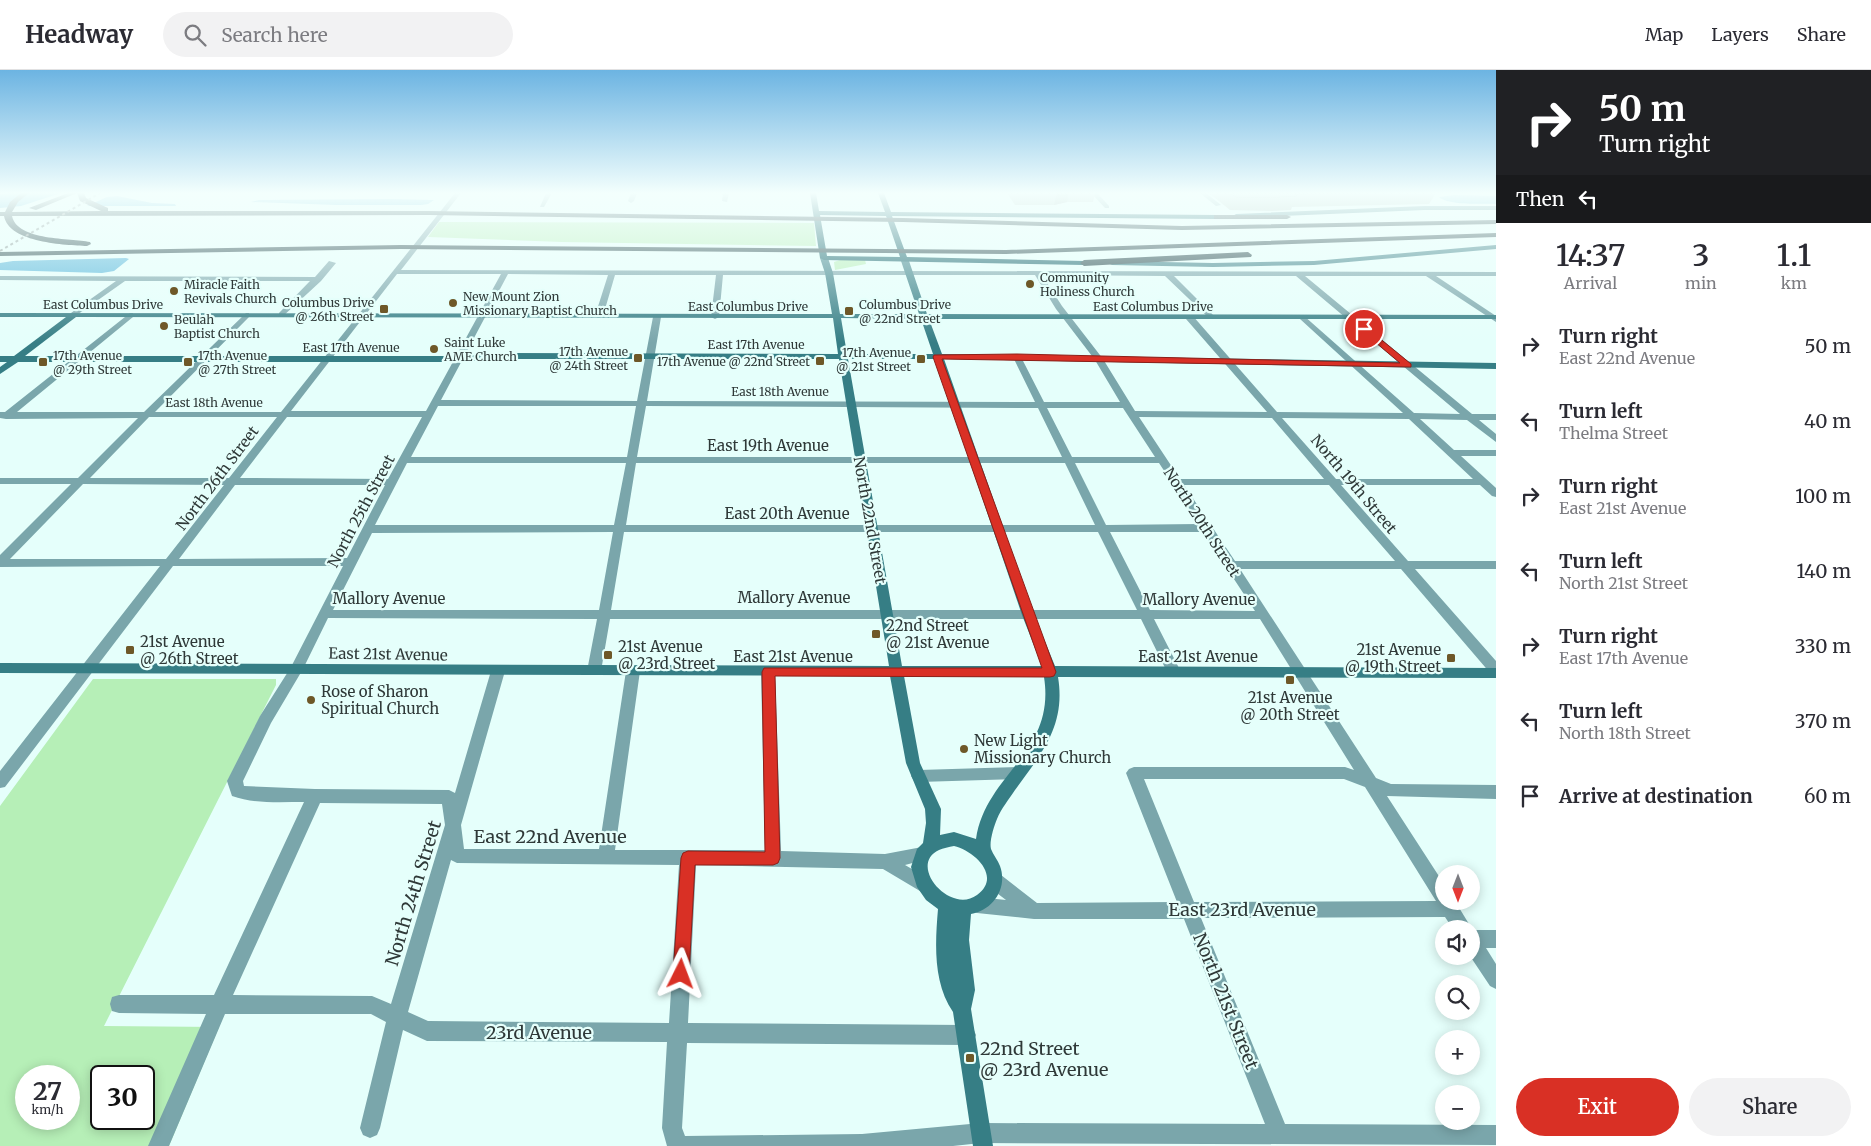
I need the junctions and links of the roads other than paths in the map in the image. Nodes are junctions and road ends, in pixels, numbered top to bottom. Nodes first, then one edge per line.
1 (82, 243) edge
2 (121, 243) edge
3 (149, 243) edge
4 (419, 243) edge
5 (421, 243) edge
6 (501, 243) edge
7 (821, 243) edge
8 (899, 243) edge
9 (1303, 243) edge
10 (1387, 243) edge
11 (399, 246) junction
12 (1496, 247) edge
13 (583, 248) junction
14 (431, 250) junction
15 (1272, 253) dead end
16 (0, 254) edge
17 (1262, 254) dead end
18 (824, 258) junction
19 (904, 258) junction
20 (332, 263) dead end
21 (1084, 263) junction
22 (396, 272) junction
23 (505, 273) junction
24 (612, 273) junction
25 (720, 273) junction
26 (828, 273) junction
27 (908, 273) junction
28 (1038, 274) junction
29 (1168, 274) junction
30 (1298, 274) junction
31 (1428, 274) junction
32 (1496, 274) edge
33 (127, 276) junction
34 (0, 278) edge
35 (318, 279) junction
36 (0, 315) edge
37 (74, 315) junction
38 (130, 315) junction
39 (246, 315) junction
40 (282, 316) junction
41 (360, 316) junction
42 (481, 316) junction
43 (599, 316) junction
44 (657, 316) junction
45 (715, 316) junction
46 (835, 317) junction
47 (923, 317) junction
48 (1189, 317) junction
49 (1210, 317) junction
50 (1303, 317) junction
51 (1350, 317) junction
52 (1069, 318) junction
53 (1495, 318) edge
54 (650, 356) junction
55 (842, 357) junction
56 (937, 357) junction
57 (1017, 357) junction
58 (0, 359) edge
59 (16, 359) junction
60 (458, 359) junction
61 (1099, 359) junction
62 (76, 360) junction
63 (200, 360) junction
64 (327, 360) junction
65 (1228, 362) junction
66 (1354, 363) junction
67 (1408, 365) junction
68 (1496, 366) edge
69 (0, 371) edge
70 (434, 403) junction
71 (642, 403) junction
72 (850, 404) junction
73 (954, 404) junction
74 (1041, 404) junction
75 (1126, 405) junction
76 (4, 414) edge
77 (428, 414) junction
78 (1132, 414) junction
79 (146, 415) junction
80 (284, 415) junction
81 (1276, 416) junction
82 (1413, 417) junction
83 (1468, 417) junction
84 (1496, 417) edge
85 (0, 421) edge
86 (1496, 439) edge
87 (1453, 453) junction
88 (1496, 453) edge
89 (405, 460) junction
90 (632, 460) junction
91 (860, 460) junction
92 (1162, 460) junction
93 (974, 461) junction
94 (1069, 461) junction
95 (0, 481) edge
96 (81, 481) junction
97 (233, 481) junction
98 (392, 482) junction
99 (1176, 482) junction
100 (1332, 482) junction
101 (1483, 482) junction
102 (1496, 494) edge
103 (620, 528) junction
104 (1206, 528) junction
105 (368, 529) junction
106 (872, 529) junction
107 (998, 530) junction
108 (1103, 530) junction
109 (350, 562) junction
110 (0, 563) edge
111 (170, 563) junction
112 (1231, 565) junction
113 (1402, 565) junction
114 (1496, 565) edge
115 (324, 614) junction
116 (605, 614) junction
117 (886, 614) junction
118 (1028, 615) junction
119 (1264, 615) junction
120 (1146, 616) junction
121 (0, 668) edge
122 (88, 668) junction
123 (296, 669) junction
124 (594, 670) junction
125 (498, 671) junction
126 (633, 671) junction
127 (768, 672) junction
128 (897, 672) junction
129 (1050, 672) junction
130 (1174, 672) junction
131 (1300, 672) junction
132 (1496, 672) edge
133 (1018, 773) junction
134 (919, 776) junction
135 (0, 782) edge
136 (1369, 782) junction
137 (237, 791) joint
138 (1496, 792) edge
139 (315, 796) junction
140 (454, 824) junction
141 (926, 849) junction
142 (983, 851) junction
143 (606, 856) junction
144 (688, 858) junction
145 (773, 858) junction
146 (885, 862) junction
147 (995, 882) junction
148 (925, 886) junction
149 (1435, 886) edge
150 (1435, 903) edge
151 (962, 905) junction
152 (1189, 909) junction
153 (1034, 911) junction
154 (1496, 939) edge
155 (1480, 940) edge
156 (1480, 954) edge
157 (1496, 980) edge
158 (120, 1004) dead end
159 (219, 1005) junction
160 (397, 1016) junction
161 (678, 1032) junction
162 (966, 1035) junction
163 (370, 1128) dead end
164 (1496, 1135) edge
165 (982, 1140) edge
166 (1282, 1141) edge
167 (862, 1145) edge
168 (158, 1146) edge
169 (685, 1146) edge

1 - 2 highway
3 - 11 highway
4 - 22 street, North 26th Street
5 - 11 highway
6 - 13 highway
7 - 18 main road, North 22nd Street
8 - 19 main road
9 - 13 highway
10 - 15 highway
11 - 14 highway
11 - 16 highway
12 - 21 main road
13 - 14 highway
14 - 18 highway
17 - 21 highway
18 - 19 main road
18 - 26 main road, North 22nd Street
19 - 21 main road
19 - 27 main road
20 - 35 street
22 - 23 street
22 - 41 street, North 26th Street
23 - 24 street
23 - 42 street, North 25th Street
24 - 25 street
24 - 43 street
25 - 26 street
25 - 45 street
26 - 27 street
26 - 46 main road, North 22nd Street
27 - 28 street
27 - 47 main road
28 - 29 street
28 - 52 street, North 20th Street
29 - 30 street
29 - 49 street
30 - 31 street
30 - 51 street
31 - 32 street
31 - 53 street
33 - 34 street
33 - 35 street
33 - 37 street
35 - 40 street
36 - 37 main road, East Columbus Drive
37 - 38 main road, East Columbus Drive
37 - 59 main road
38 - 39 main road, East Columbus Drive
38 - 62 street
39 - 40 main road, East Columbus Drive
39 - 63 street
40 - 41 main road, East Columbus Drive
41 - 42 main road, East Columbus Drive
41 - 64 street, North 26th Street
42 - 43 main road, East Columbus Drive
42 - 60 street, North 25th Street
43 - 44 main road, East Columbus Drive
44 - 45 main road, East Columbus Drive
44 - 54 street
45 - 46 main road, East Columbus Drive
46 - 47 main road, East Columbus Drive
46 - 55 main road, North 22nd Street
47 - 52 main road, East Columbus Drive
47 - 56 main road
48 - 49 main road, East Columbus Drive
48 - 52 main road, East Columbus Drive
48 - 65 street, North 19th Street
49 - 50 main road, East Columbus Drive
50 - 51 main road, East Columbus Drive
50 - 66 street
51 - 53 main road, East Columbus Drive
51 - 67 street
52 - 61 street, North 20th Street
54 - 55 main road, East 17th Avenue
54 - 60 main road, East 17th Avenue
54 - 71 street
55 - 56 main road, East 17th Avenue
55 - 72 main road, North 22nd Street
56 - 57 main road, East 17th Avenue
56 - 73 main road
57 - 61 main road, East 17th Avenue
57 - 74 street
58 - 59 main road, East 17th Avenue
59 - 62 main road, East 17th Avenue
59 - 69 main road
60 - 64 main road, East 17th Avenue
60 - 70 street, North 25th Street
61 - 65 main road, East 17th Avenue
61 - 75 street, North 20th Street
62 - 63 main road, East 17th Avenue
62 - 76 street
63 - 64 main road, East 17th Avenue
63 - 79 street
64 - 80 street, North 26th Street
65 - 66 main road, East 17th Avenue
65 - 81 street, North 19th Street
66 - 67 main road, East 17th Avenue
66 - 82 street
67 - 68 main road, East 17th Avenue
67 - 83 street
70 - 71 street, East 18th Avenue
70 - 77 street, North 25th Street
71 - 72 street, East 18th Avenue
71 - 90 street
72 - 73 street, East 18th Avenue
72 - 91 main road, North 22nd Street
73 - 74 street, East 18th Avenue
73 - 93 main road
74 - 75 street, East 18th Avenue
74 - 94 street
75 - 78 street, North 20th Street
76 - 79 street, East 18th Avenue
76 - 85 street
77 - 80 street, East 18th Avenue
77 - 89 street, North 25th Street
78 - 81 street
78 - 92 street, North 20th Street
79 - 80 street, East 18th Avenue
79 - 96 street
80 - 97 street, North 26th Street
81 - 82 street
81 - 100 street, North 19th Street
82 - 83 street
82 - 87 street
83 - 84 street
83 - 86 street
87 - 88 street
87 - 101 street
89 - 90 street, East 19th Avenue
89 - 98 street, North 25th Street
90 - 91 street, East 19th Avenue
90 - 103 street
91 - 93 street, East 19th Avenue
91 - 106 main road, North 22nd Street
92 - 94 street, East 19th Avenue
92 - 99 street, North 20th Street
93 - 94 street, East 19th Avenue
93 - 107 main road
94 - 108 street
95 - 96 street
96 - 97 street
96 - 110 street
97 - 98 street
97 - 111 street, North 26th Street
98 - 105 street, North 25th Street
99 - 100 street
99 - 104 street, North 20th Street
100 - 101 street
100 - 113 street, North 19th Street
101 - 102 street
103 - 105 street, East 20th Avenue
103 - 106 street, East 20th Avenue
103 - 116 street
104 - 108 street, East 20th Avenue
104 - 112 street, North 20th Street
105 - 109 street, North 25th Street
106 - 107 street, East 20th Avenue
106 - 117 main road, North 22nd Street
107 - 108 street, East 20th Avenue
107 - 118 main road
108 - 120 street
109 - 111 street
109 - 115 street, North 25th Street
110 - 111 street
111 - 122 street, North 26th Street
112 - 113 street
112 - 119 street, North 20th Street
113 - 114 street
113 - 132 street, North 19th Street
115 - 116 street, Mallory Avenue
115 - 123 street, North 25th Street
116 - 117 street, Mallory Avenue
116 - 124 street
117 - 118 street, Mallory Avenue
117 - 128 main road, North 22nd Street
118 - 120 street, Mallory Avenue
118 - 129 main road
119 - 120 street, Mallory Avenue
119 - 131 street, North 20th Street
120 - 130 street
121 - 122 main road, East 21st Avenue
122 - 123 main road, East 21st Avenue
122 - 135 street, North 26th Street
123 - 125 main road, East 21st Avenue
123 - 137 street, North 25th Street
124 - 125 main road, East 21st Avenue
124 - 126 main road, East 21st Avenue
125 - 140 street, North 24th Street
126 - 127 main road, East 21st Avenue
126 - 143 street
127 - 128 main road, East 21st Avenue
127 - 145 street
128 - 129 main road, East 21st Avenue
128 - 134 main road, North 22nd Street
129 - 130 main road, East 21st Avenue
129 - 133 main road
130 - 131 main road, East 21st Avenue
131 - 132 main road, East 21st Avenue
131 - 136 street, North 20th Street
133 - 134 street
133 - 142 main road
134 - 141 main road, North 22nd Street
136 - 138 street
136 - 149 street, North 20th Street
136 - 152 street, North 21st Street
137 - 139 street, East 22nd Avenue
139 - 140 street, East 22nd Avenue
139 - 159 street
140 - 143 street, East 22nd Avenue
140 - 160 street, North 24th Street
141 - 142 main road
141 - 146 street, East 22nd Avenue
141 - 148 main road
142 - 147 main road
143 - 144 street, East 22nd Avenue
144 - 145 street, East 22nd Avenue
144 - 161 street
145 - 146 street, East 22nd Avenue
146 - 148 street, East 22nd Avenue
147 - 151 main road
147 - 153 street
148 - 151 main road
150 - 152 street, East 23rd Avenue
151 - 153 street, East 23rd Avenue
151 - 162 main road
152 - 153 street, East 23rd Avenue
152 - 166 street, North 21st Street
154 - 155 street
156 - 157 street
158 - 159 street, 23rd Avenue
159 - 160 street, 23rd Avenue
159 - 168 street
160 - 161 street, 23rd Avenue
160 - 163 street, North 24th Street
161 - 162 street, 23rd Avenue
161 - 169 street
162 - 165 main road
164 - 166 street
165 - 166 street
165 - 167 street
167 - 169 street

